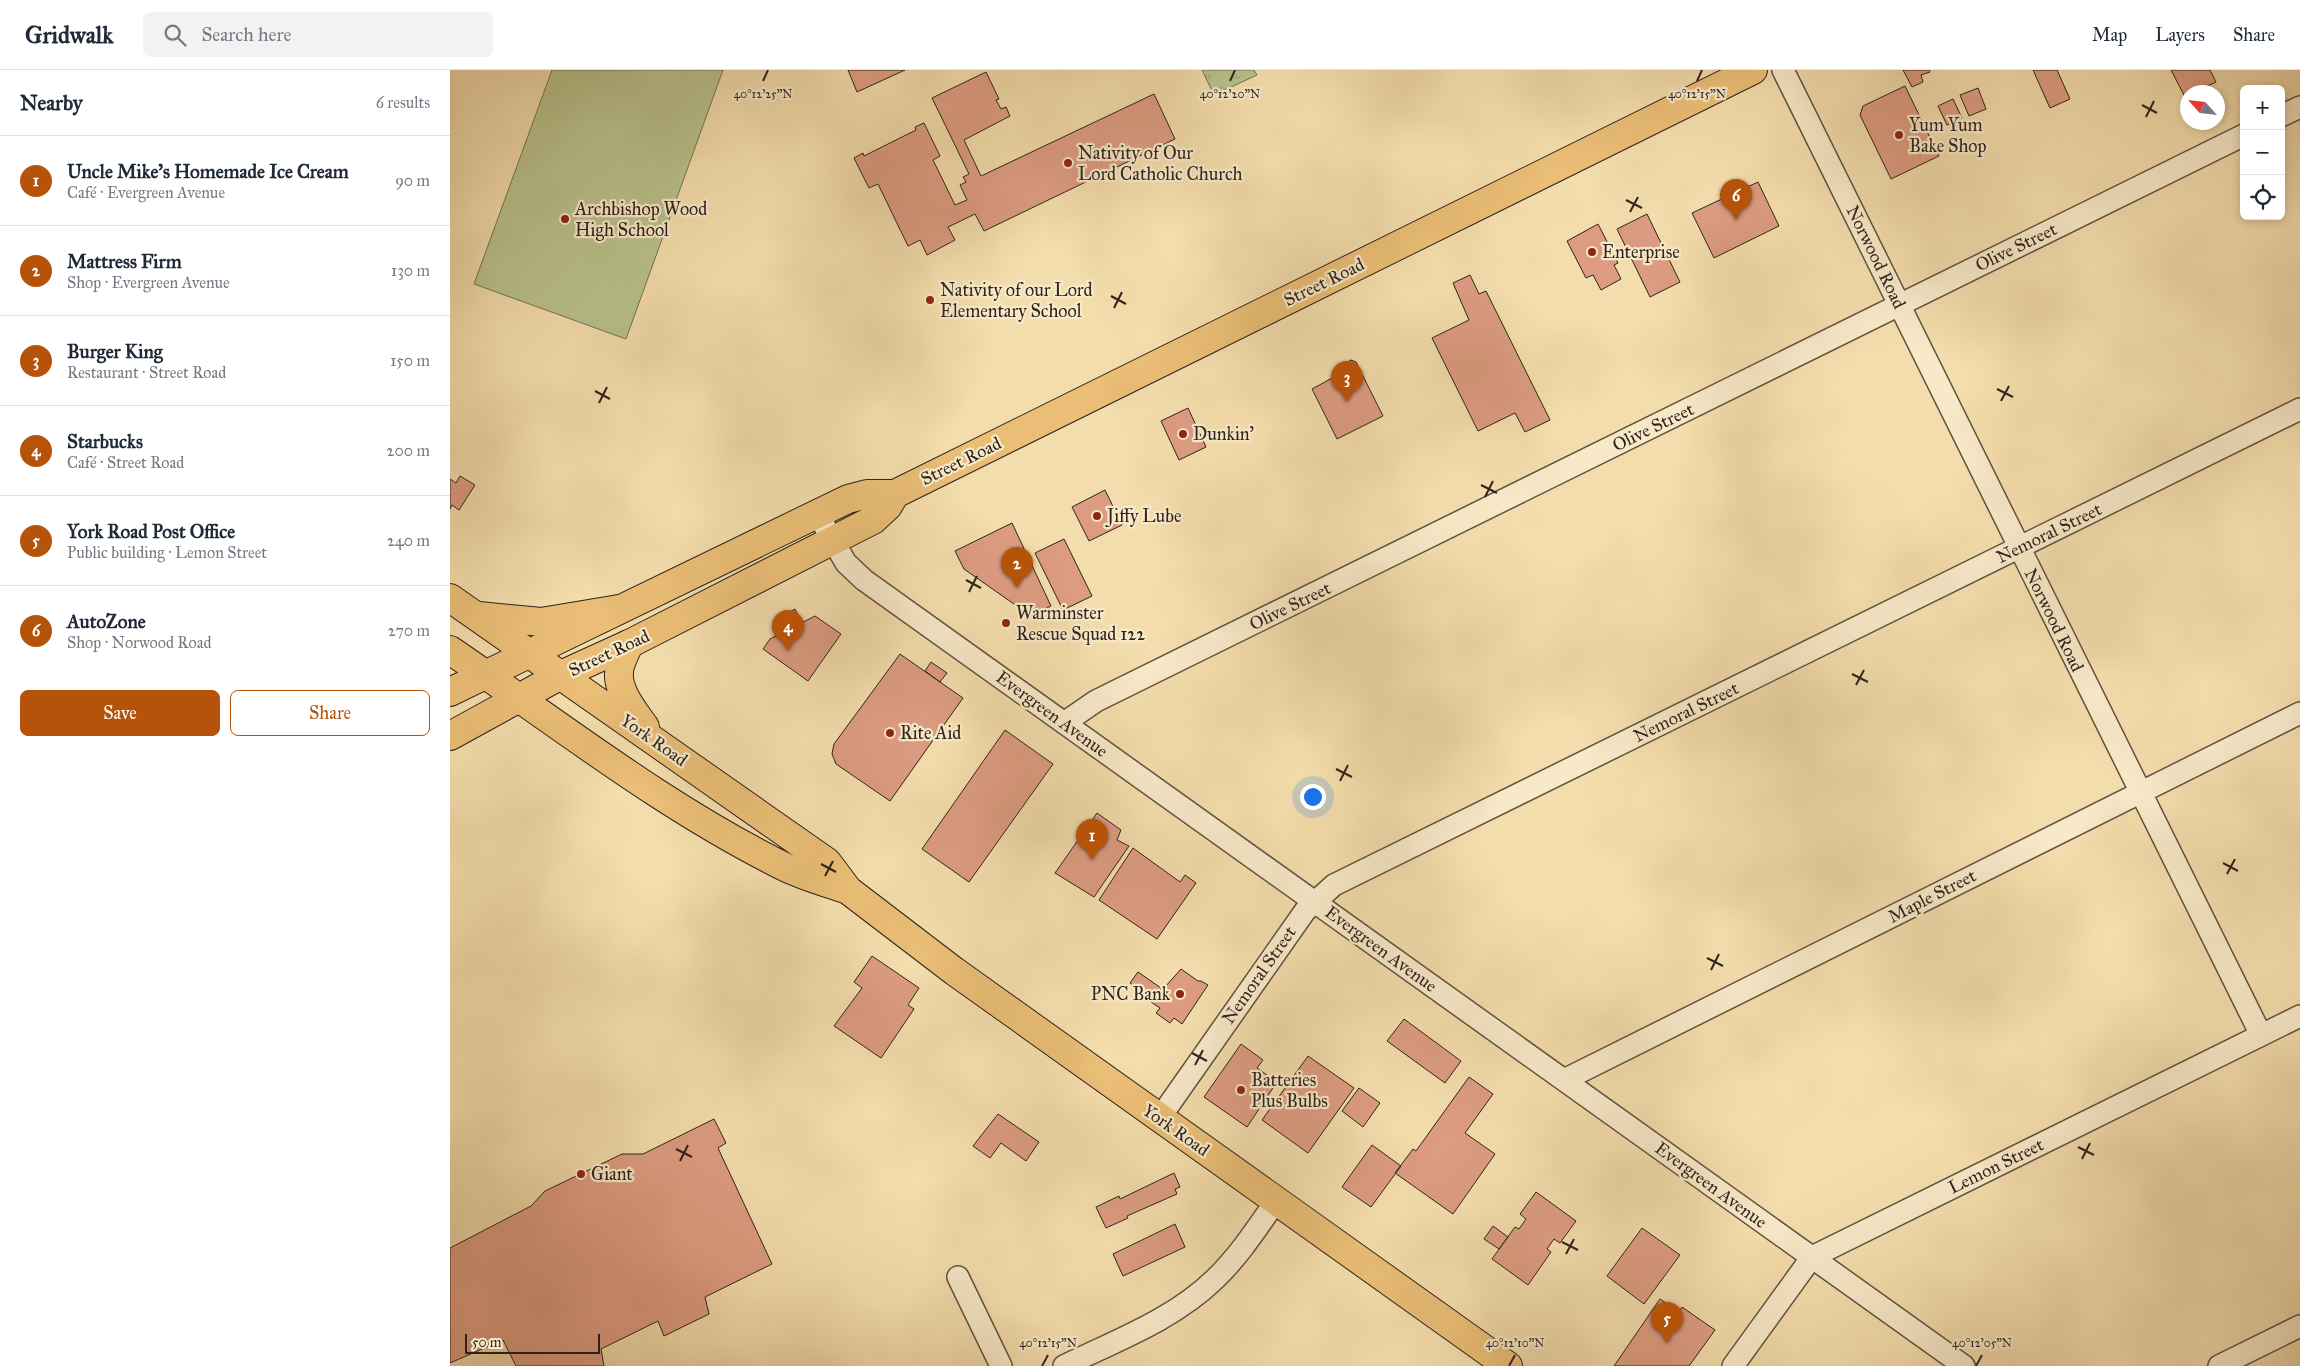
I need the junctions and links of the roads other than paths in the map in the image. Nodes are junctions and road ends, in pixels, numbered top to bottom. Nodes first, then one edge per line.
1 (1753, 70) edge
2 (1783, 70) edge
3 (2300, 107) edge
4 (2285, 114) edge
5 (2240, 137) edge
6 (1900, 304) junction
7 (2300, 409) edge
8 (895, 494) junction
9 (818, 514) junction
10 (834, 542) junction
11 (2019, 548) junction
12 (450, 598) edge
13 (619, 609) junction
14 (476, 616) junction
15 (629, 644) junction
16 (450, 650) edge
17 (530, 653) junction
18 (486, 674) junction
19 (561, 675) junction
20 (450, 692) edge
21 (518, 699) junction
22 (2300, 712) edge
23 (1064, 723) junction
24 (450, 736) edge
25 (652, 739) junction
26 (2139, 792) junction
27 (848, 890) junction
28 (1316, 902) junction
29 (2300, 1016) edge
30 (2261, 1036) junction
31 (1564, 1080) junction
32 (1159, 1119) junction
33 (1276, 1201) junction
34 (1812, 1257) junction
35 (958, 1277) dead end
36 (2300, 1326) edge
37 (1001, 1366) edge
38 (1064, 1366) edge
39 (1508, 1366) edge
40 (1733, 1366) edge
41 (1964, 1366) edge
42 (2219, 1366) edge

1 - 8 main road, Street Road
2 - 6 street, Norwood Road
3 - 4 street
5 - 6 street, Olive Street
6 - 11 street, Norwood Road
6 - 23 street, Olive Street
7 - 11 street, Nemoral Street
8 - 9 main road, Street Road
8 - 10 main road, Street Road
9 - 10 street, Evergreen Avenue
9 - 13 main road, Street Road
10 - 15 main road, Street Road
10 - 23 street, Evergreen Avenue
11 - 26 street, Norwood Road
11 - 28 street, Nemoral Street
12 - 14 main road, York Road
13 - 14 main road
13 - 17 main road, Street Road
14 - 17 main road, York Road
15 - 19 main road, Street Road
15 - 25 main road
16 - 18 main road, York Road
17 - 18 main road, Street Road
17 - 19 main road, York Road
18 - 20 main road, Street Road
18 - 21 main road, York Road
19 - 21 main road, Street Road
19 - 25 main road, York Road
21 - 24 main road, Street Road
21 - 27 main road, York Road
22 - 26 street, Maple Street
23 - 28 street, Evergreen Avenue
25 - 27 main road, York Road
26 - 30 street, Norwood Road
26 - 31 street, Maple Street
27 - 32 main road, York Road
28 - 31 street, Evergreen Avenue
28 - 32 street, Nemoral Street
29 - 30 street, Lemon Street
30 - 34 street, Lemon Street
31 - 34 street, Evergreen Avenue
32 - 33 main road, York Road
33 - 38 street
33 - 39 main road, York Road
34 - 40 street, Lemon Street
34 - 41 street, Evergreen Avenue
35 - 37 street
36 - 42 street

